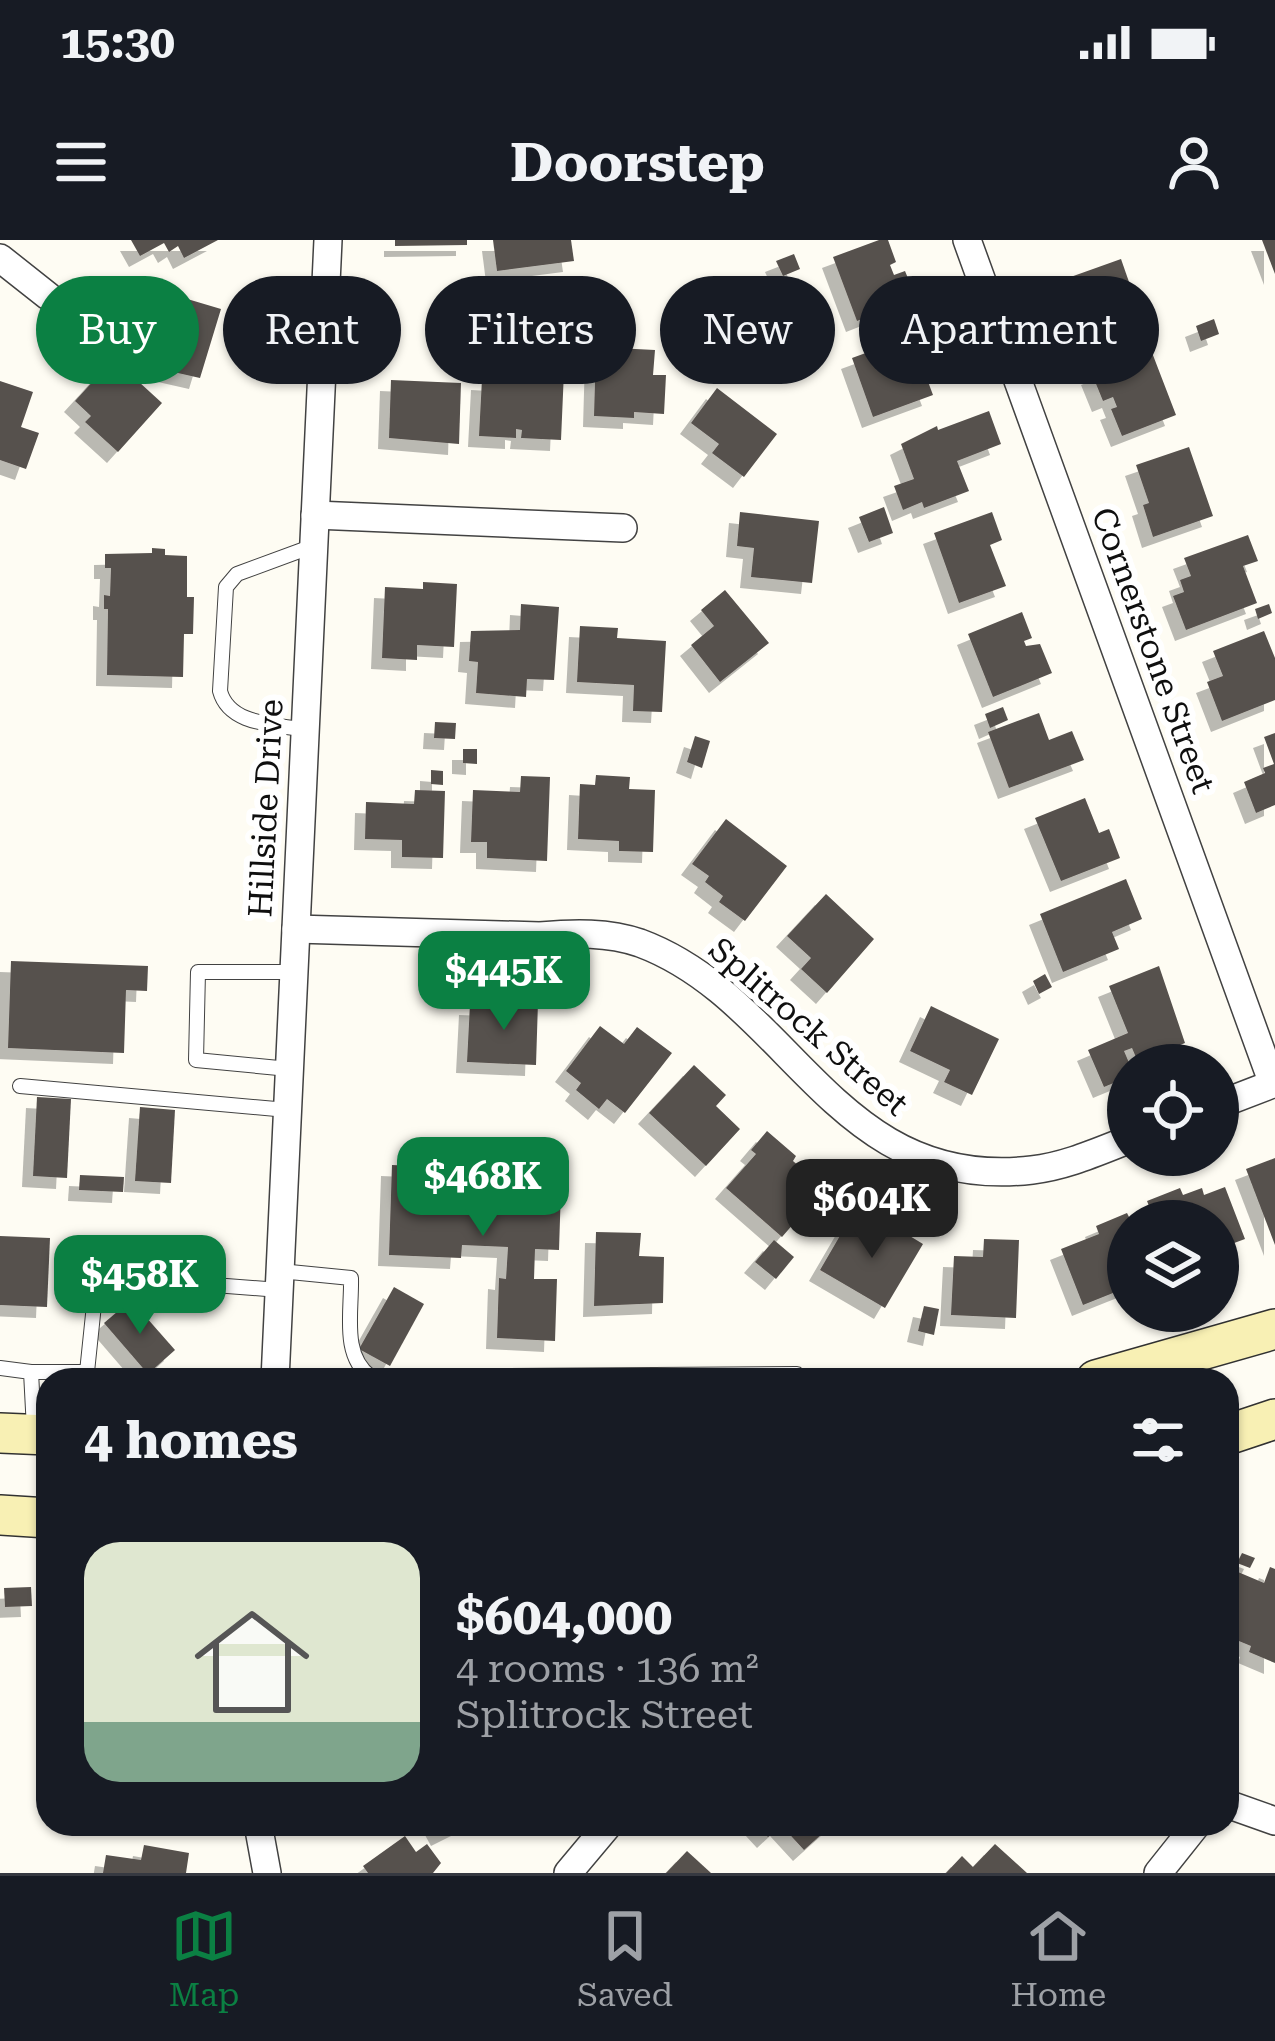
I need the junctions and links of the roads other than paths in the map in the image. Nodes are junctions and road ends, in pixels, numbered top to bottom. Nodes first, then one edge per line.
1 (328, 240) edge
2 (967, 240) edge
3 (0, 258) edge
4 (36, 286) edge
5 (315, 515) junction
6 (623, 528) dead end
7 (314, 546) junction
8 (305, 730) junction
9 (296, 929) junction
10 (294, 972) junction
11 (289, 1069) junction
12 (1274, 1084) edge
13 (20, 1086) dead end
14 (1239, 1098) edge
15 (287, 1110) junction
16 (1107, 1148) edge
17 (280, 1281) junction
18 (1275, 1329) edge
19 (0, 1368) edge
20 (87, 1368) edge
21 (276, 1368) edge
22 (359, 1368) edge
23 (1138, 1368) edge
24 (31, 1372) junction
25 (36, 1372) edge
26 (1275, 1418) edge
27 (1239, 1431) edge
28 (27, 1434) edge
29 (0, 1515) edge
30 (36, 1517) edge
31 (1239, 1808) edge
32 (1275, 1821) edge
33 (260, 1836) edge
34 (599, 1836) edge
35 (1187, 1836) edge
36 (267, 1873) edge
37 (568, 1873) edge
38 (1158, 1873) edge

1 - 5 street, Hillside Drive
2 - 12 street, Cornerstone Street
3 - 4 street
5 - 6 street
5 - 7 street, Hillside Drive
7 - 8 street, Hillside Drive
7 - 8 lane
8 - 9 street, Hillside Drive
9 - 10 street, Hillside Drive
9 - 16 street, Splitrock Street
10 - 11 street, Hillside Drive
10 - 11 lane
11 - 15 street, Hillside Drive
12 - 14 street
13 - 15 lane
15 - 17 street, Hillside Drive
17 - 20 lane
17 - 21 street, Hillside Drive
17 - 22 lane
18 - 23 street
19 - 24 lane
24 - 25 lane
24 - 28 lane
26 - 27 street
29 - 30 street
31 - 32 street
33 - 36 street
34 - 37 street
35 - 38 street

